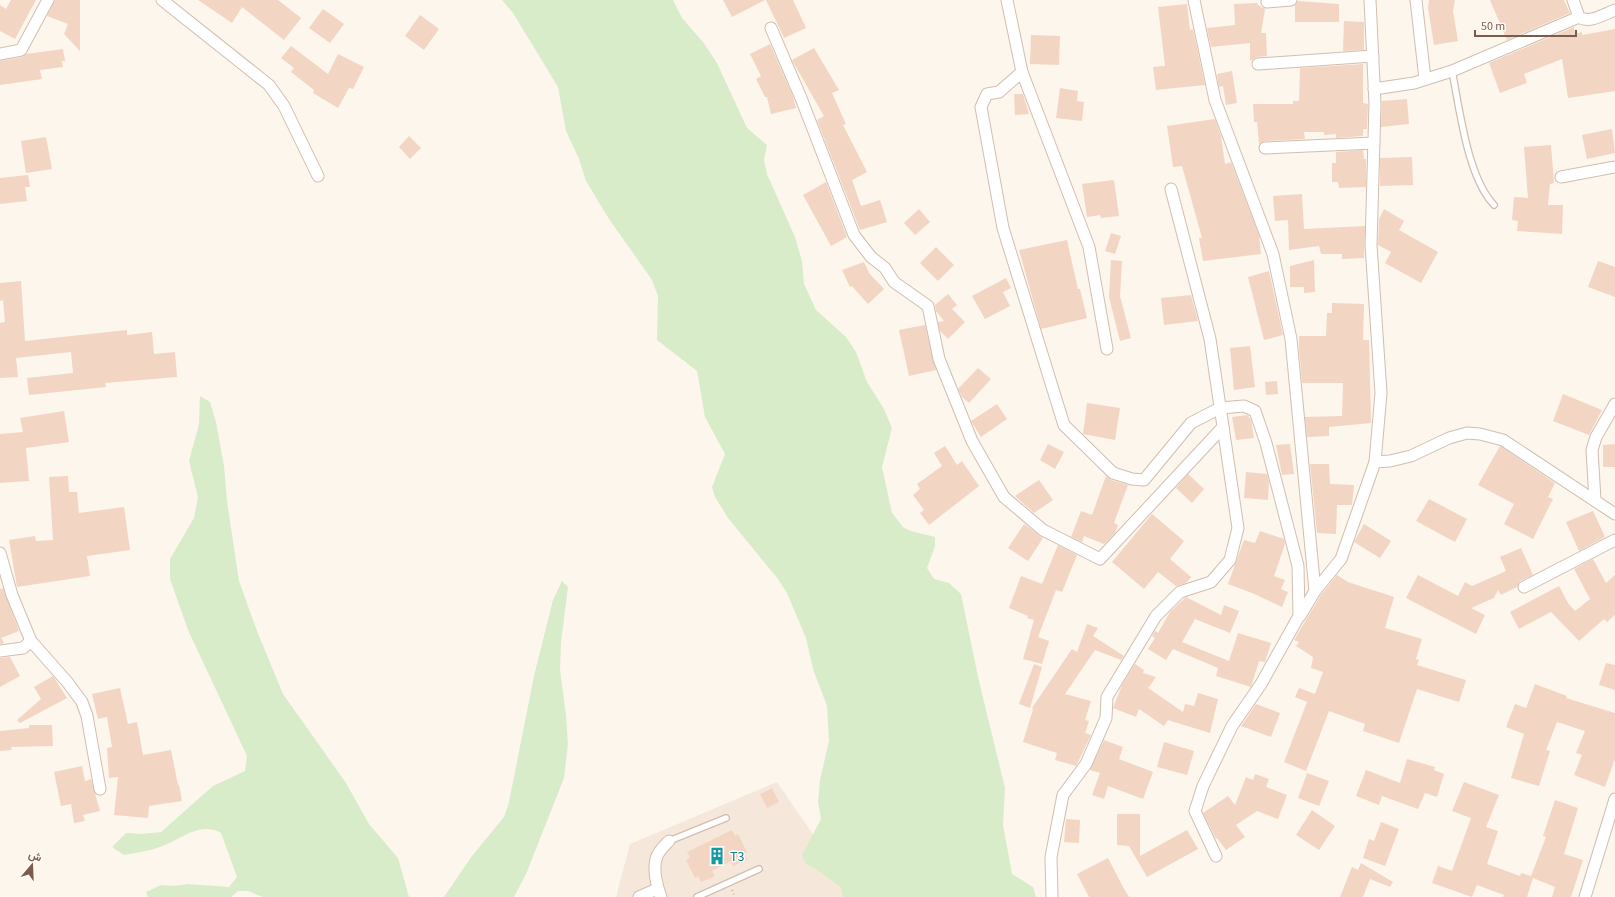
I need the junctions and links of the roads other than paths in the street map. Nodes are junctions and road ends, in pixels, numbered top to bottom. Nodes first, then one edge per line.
1 (48, 0) edge
2 (162, 0) edge
3 (1007, 0) edge
4 (1194, 0) edge
5 (1291, 0) edge
6 (1370, 0) edge
7 (1416, 0) edge
8 (1573, 0) edge
9 (1267, 2) dead end
10 (1615, 10) edge
11 (1579, 17) junction
12 (771, 28) dead end
13 (0, 54) edge
14 (1373, 56) junction
15 (1258, 64) dead end
16 (1452, 71) junction
17 (1022, 72) junction
18 (1425, 79) junction
19 (1374, 89) junction
20 (1374, 143) junction
21 (1265, 148) dead end
22 (1615, 167) edge
23 (318, 176) dead end
24 (1561, 177) dead end
25 (1171, 189) dead end
26 (1494, 205) dead end
27 (1107, 349) dead end
28 (1615, 404) edge
29 (1220, 408) junction
30 (1223, 427) junction
31 (1375, 462) junction
32 (1595, 500) junction
33 (1615, 514) edge
34 (1615, 540) edge
35 (0, 553) edge
36 (1524, 587) dead end
37 (1314, 591) junction
38 (1299, 616) junction
39 (31, 641) junction
40 (0, 651) edge
41 (100, 789) dead end
42 (1615, 799) edge
43 (726, 818) dead end
44 (670, 840) joint
45 (1216, 856) dead end
46 (759, 869) dead end
47 (659, 893) edge
48 (639, 897) edge
49 (697, 897) edge
50 (1052, 897) edge
51 (1585, 897) edge

1 - 13 street
2 - 23 street
3 - 17 street
4 - 37 street
5 - 9 street
6 - 14 street
7 - 18 street
8 - 11 street
10 - 11 street
11 - 16 street
12 - 30 street
14 - 15 street
14 - 19 street
16 - 18 street
16 - 26 lane
17 - 27 street
17 - 29 street
18 - 19 street
19 - 20 street
20 - 21 street
20 - 31 street
22 - 24 street
25 - 29 street
28 - 32 street
29 - 30 street
29 - 38 street
30 - 50 street
31 - 32 street
31 - 37 street
32 - 33 street
34 - 36 street
35 - 39 street
37 - 38 street
38 - 45 street
39 - 40 street
39 - 41 street
42 - 51 street
43 - 44 lane
44 - 47 street
46 - 49 lane
47 - 48 street

